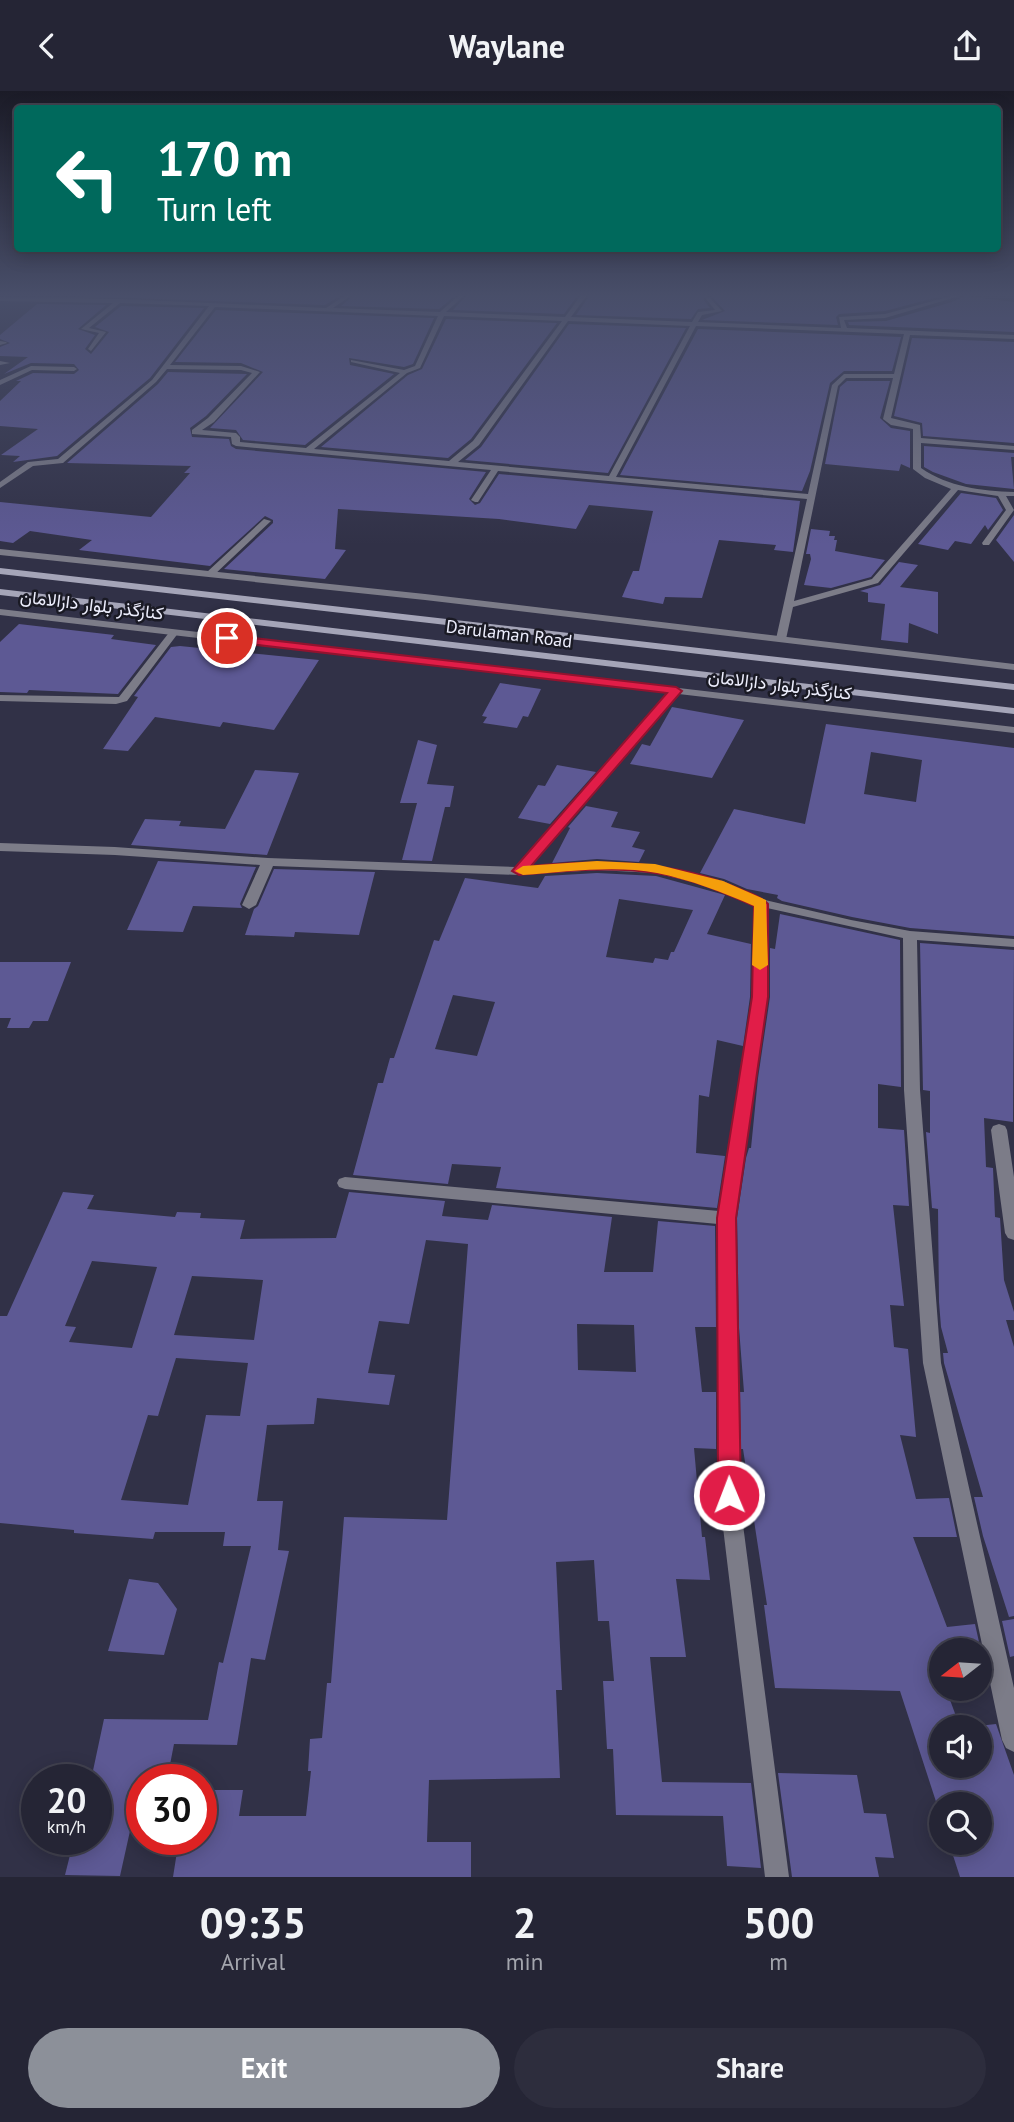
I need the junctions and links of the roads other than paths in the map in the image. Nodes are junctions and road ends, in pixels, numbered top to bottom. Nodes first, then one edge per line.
1 (156, 378) edge
2 (251, 378) edge
3 (397, 378) edge
4 (521, 378) edge
5 (666, 378) edge
6 (840, 378) edge
7 (897, 378) edge
8 (916, 440) junction
9 (1014, 448) edge
10 (307, 451) junction
11 (452, 464) junction
12 (496, 468) junction
13 (611, 479) junction
14 (0, 486) edge
15 (956, 488) junction
16 (1001, 494) junction
17 (1014, 494) edge
18 (811, 496) junction
19 (475, 499) dead end
20 (267, 521) dead end
21 (986, 543) dead end
22 (0, 552) edge
23 (0, 571) edge
24 (210, 574) junction
25 (0, 592) edge
26 (789, 605) junction
27 (0, 612) edge
28 (174, 632) junction
29 (781, 639) junction
30 (1014, 667) edge
31 (1014, 687) edge
32 (676, 691) junction
33 (0, 698) edge
34 (1014, 711) edge
35 (1014, 730) edge
36 (0, 847) edge
37 (268, 862) junction
38 (519, 871) junction
39 (761, 904) junction
40 (249, 905) dead end
41 (910, 935) junction
42 (1014, 943) edge
43 (999, 1130) dead end
44 (345, 1183) dead end
45 (726, 1218) junction
46 (1014, 1233) edge
47 (1014, 1740) edge
48 (777, 1877) edge

1 - 14 street
2 - 10 street
3 - 10 street
4 - 11 street
5 - 13 street
6 - 18 street
7 - 8 street
8 - 9 street
8 - 15 street
10 - 11 street
11 - 12 street
12 - 13 street
12 - 19 street
13 - 18 street
15 - 16 street
15 - 26 street
16 - 17 street
16 - 21 street
18 - 26 street
20 - 24 street
22 - 24 street, کنارگذر بلوار دارالامان
23 - 31 main road, Darulaman Road
24 - 29 street, کنارگذر بلوار دارالامان
25 - 34 main road, Darulaman Road
26 - 29 street
27 - 28 street, کنارگذر بلوار دارالامان
28 - 32 street, کنارگذر بلوار دارالامان
28 - 33 street
29 - 30 street, کنارگذر بلوار دارالامان
32 - 35 street, کنارگذر بلوار دارالامان
32 - 38 street
36 - 37 street
37 - 38 street
37 - 40 street
38 - 39 street
39 - 41 street
39 - 45 street
41 - 42 street
41 - 47 street
43 - 46 street
44 - 45 street
45 - 48 street

